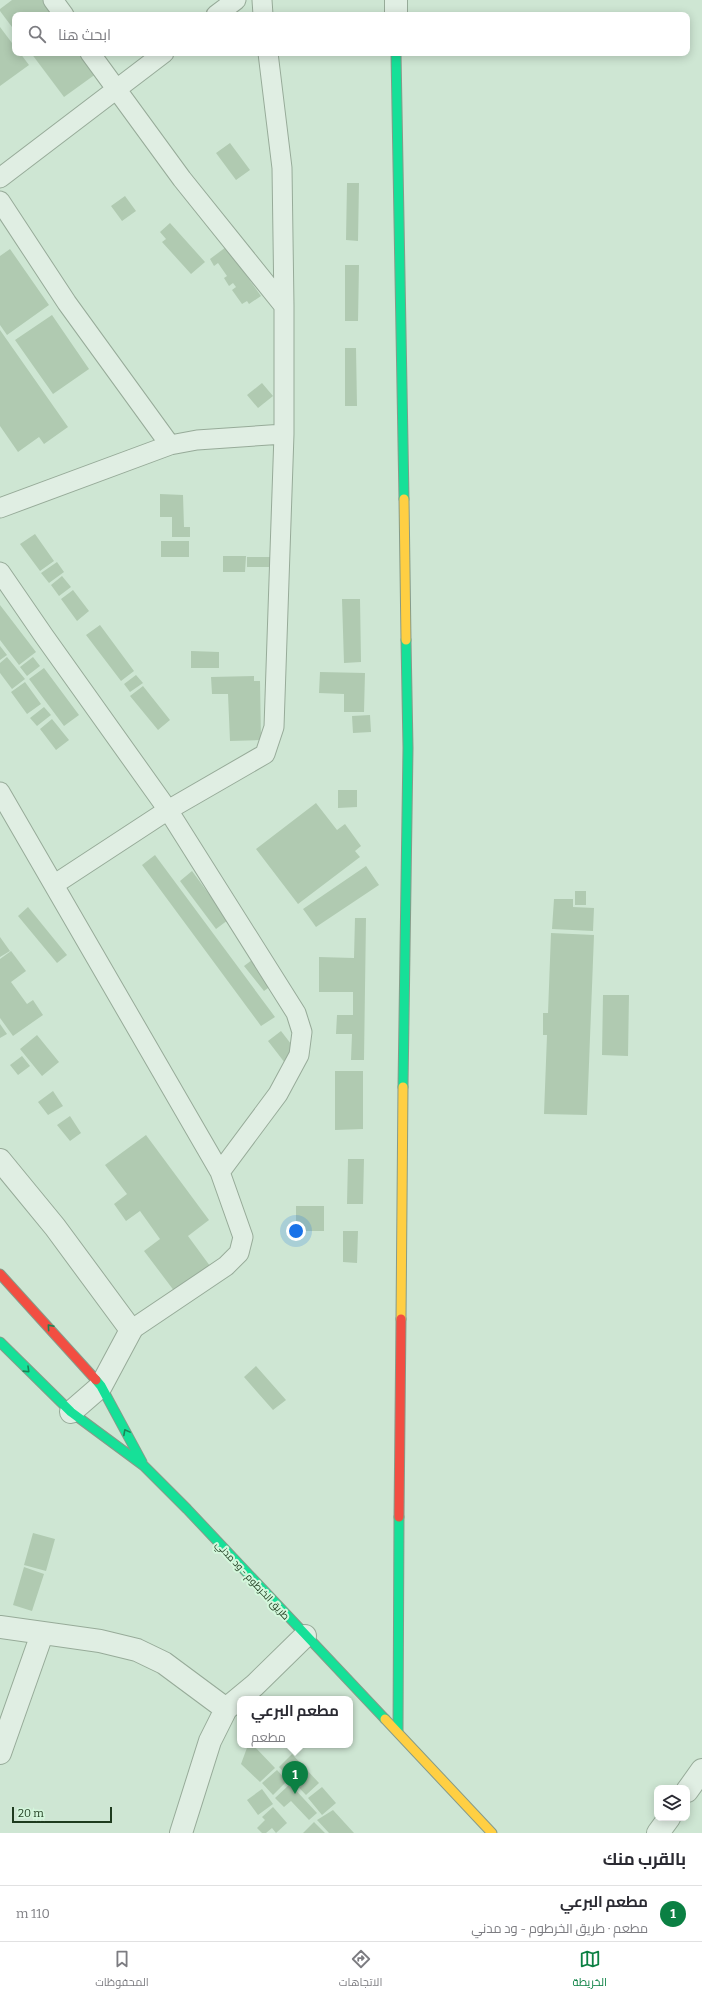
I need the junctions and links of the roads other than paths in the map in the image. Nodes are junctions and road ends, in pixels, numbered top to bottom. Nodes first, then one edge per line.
1 (53, 0) edge
2 (236, 0) edge
3 (262, 0) edge
4 (396, 0) edge
5 (62, 12) edge
6 (220, 12) edge
7 (263, 12) edge
8 (396, 12) edge
9 (92, 56) edge
10 (160, 56) edge
11 (268, 56) edge
12 (396, 56) edge
13 (115, 89) junction
14 (0, 178) edge
15 (0, 201) edge
16 (284, 306) junction
17 (284, 434) junction
18 (170, 446) junction
19 (0, 508) edge
20 (0, 572) edge
21 (0, 792) edge
22 (168, 810) junction
23 (55, 884) junction
24 (0, 1160) edge
25 (220, 1172) junction
26 (0, 1274) edge
27 (131, 1330) junction
28 (0, 1342) edge
29 (101, 1386) junction
30 (71, 1412) junction
31 (144, 1466) junction
32 (0, 1627) edge
33 (42, 1634) junction
34 (305, 1636) junction
35 (242, 1696) edge
36 (237, 1700) edge
37 (226, 1709) junction
38 (398, 1732) junction
39 (0, 1753) edge
40 (702, 1770) edge
41 (690, 1787) edge
42 (667, 1821) edge
43 (490, 1832) edge
44 (180, 1833) edge
45 (658, 1833) edge

1 - 5 lane
2 - 6 lane
3 - 7 lane
4 - 8 street
9 - 13 lane
10 - 13 lane
11 - 16 lane
12 - 38 main road
13 - 14 lane
13 - 16 lane
15 - 18 lane
16 - 17 lane
17 - 18 lane
17 - 22 lane
18 - 19 lane
20 - 22 lane
21 - 23 lane
22 - 23 lane
22 - 25 lane
23 - 25 lane
24 - 27 street
25 - 27 lane
29 -> 26 main road
27 - 29 street
28 -> 30 main road, طريق الخرطوم - ود مدني
29 - 30 street
31 -> 29 main road
30 - 31 main road, طريق الخرطوم - ود مدني
31 - 34 main road, طريق الخرطوم - ود مدني
32 - 33 street
33 - 37 street
33 - 39 street
34 - 35 street
34 - 38 main road, طريق الخرطوم - ود مدني
36 - 37 street
37 - 44 street
38 - 43 main road, طريق الخرطوم - ود مدني
40 - 41 street
42 - 45 street

